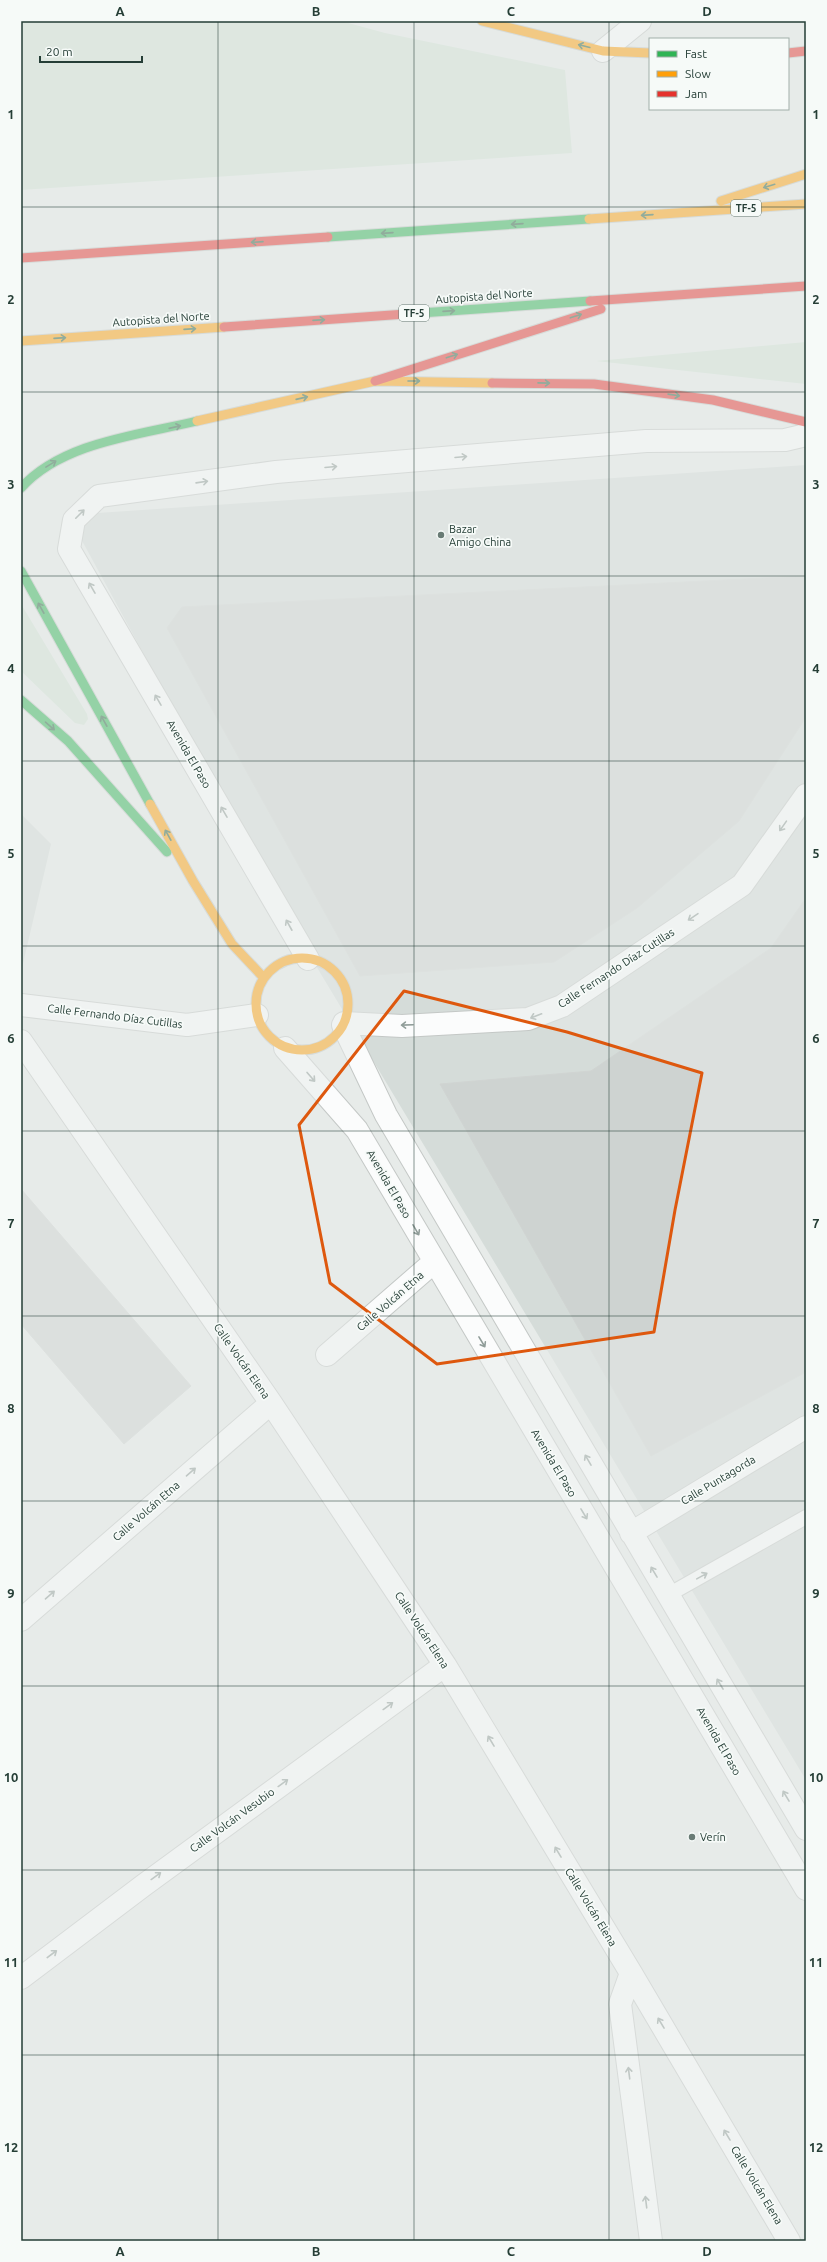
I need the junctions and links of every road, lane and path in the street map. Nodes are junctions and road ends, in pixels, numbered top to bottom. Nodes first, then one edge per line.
1 (482, 21) edge
2 (640, 21) edge
3 (603, 51) junction
4 (806, 51) edge
5 (789, 52) edge
6 (649, 53) edge
7 (806, 174) edge
8 (806, 204) edge
9 (686, 212) junction
10 (21, 258) edge
11 (806, 286) edge
12 (634, 298) junction
13 (21, 341) edge
14 (375, 381) junction
15 (806, 422) edge
16 (806, 435) edge
17 (21, 488) edge
18 (21, 572) edge
19 (21, 700) edge
20 (806, 794) edge
21 (193, 881) junction
22 (308, 959) junction
23 (264, 978) junction
24 (21, 1005) edge
25 (257, 1015) junction
26 (344, 1024) junction
27 (21, 1041) edge
28 (285, 1048) junction
29 (434, 1262) junction
30 (327, 1355) dead end
31 (270, 1402) junction
32 (806, 1427) edge
33 (806, 1517) edge
34 (631, 1533) junction
35 (668, 1595) junction
36 (21, 1620) edge
37 (444, 1665) junction
38 (806, 1829) edge
39 (806, 1889) edge
40 (631, 1973) junction
41 (21, 1978) edge
42 (651, 2241) edge
43 (790, 2241) edge

3 -> 1 main road
2 - 3 street
3 - 6 main road
4 - 5 main road
7 -> 9 main road
8 - 9 main road, TF-5
9 -> 10 main road, TF-5
11 - 12 main road, Autopista del Norte / TF-5
13 -> 12 main road, Autopista del Norte / TF-5
14 -> 12 main road
14 -> 15 main road
17 -> 14 main road
22 -> 16 street, Avenida El Paso
21 -> 18 main road
19 -> 21 main road
20 -> 26 street, Calle Fernando Díaz Cutillas
21 - 23 main road
22 - 23 main road
22 - 26 main road
23 - 25 main road
24 - 25 street, Calle Fernando Díaz Cutillas
25 - 28 main road
26 - 28 main road
34 -> 26 street
27 - 31 street, Calle Volcán Elena
28 -> 29 street, Avenida El Paso
29 - 30 street, Calle Volcán Etna
29 -> 39 street, Avenida El Paso
36 -> 31 street, Calle Volcán Etna
31 - 37 street, Calle Volcán Elena
32 - 34 street, Calle Puntagorda
35 -> 33 lane
35 -> 34 street
38 -> 35 street
40 -> 37 street, Calle Volcán Elena
41 -> 37 street, Calle Volcán Vesubio
42 -> 40 street
43 -> 40 street, Calle Volcán Elena

